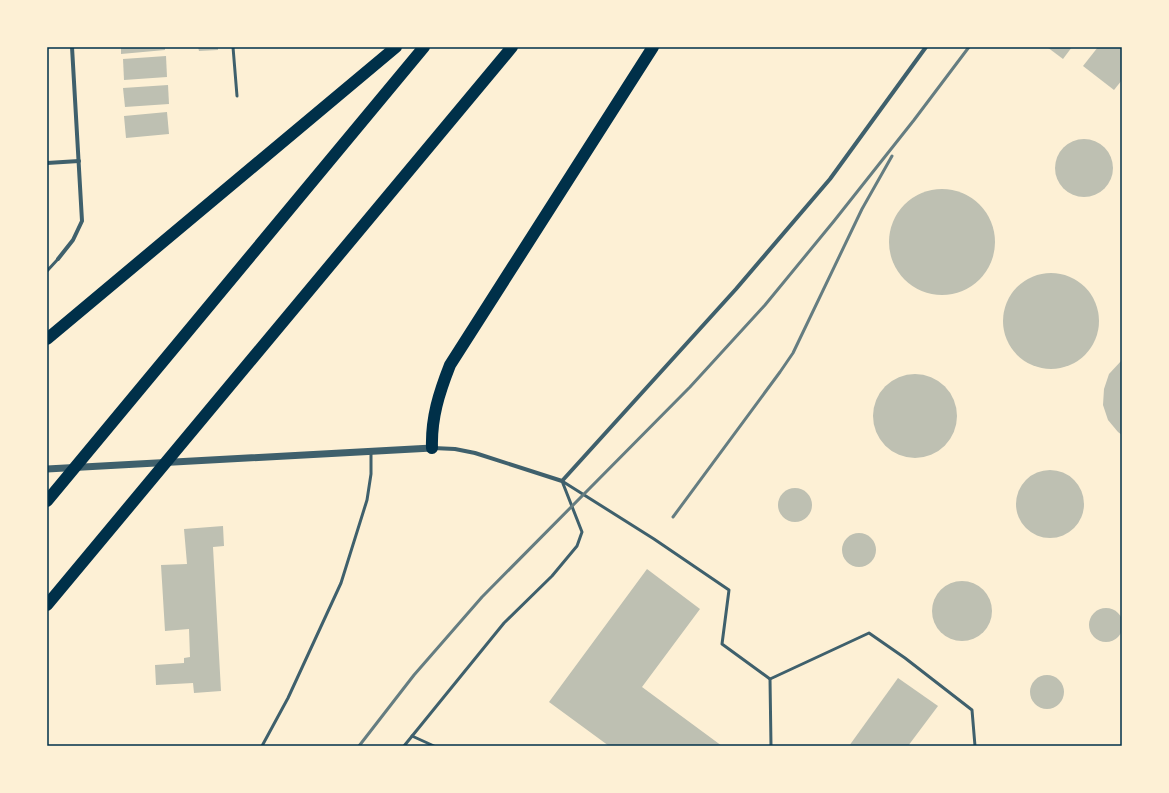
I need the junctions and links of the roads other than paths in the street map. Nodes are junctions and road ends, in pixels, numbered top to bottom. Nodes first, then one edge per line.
1 (72, 47) edge
2 (233, 47) edge
3 (396, 47) edge
4 (424, 47) edge
5 (512, 47) edge
6 (653, 47) edge
7 (926, 47) edge
8 (237, 96) dead end
9 (79, 161) junction
10 (47, 163) edge
11 (58, 259) joint
12 (47, 271) edge
13 (47, 339) edge
14 (432, 448) junction
15 (371, 451) junction
16 (47, 469) edge
17 (562, 480) junction
18 (47, 501) edge
19 (47, 605) edge
20 (770, 678) junction
21 (412, 736) junction
22 (262, 746) edge
23 (404, 746) edge
24 (434, 746) edge
25 (771, 746) edge
26 (975, 746) edge

1 - 9 street
2 - 8 lane
3 - 13 highway
4 - 18 highway
5 - 19 highway
6 - 14 highway
7 - 17 street
9 - 10 street
9 - 11 street
11 - 12 lane
14 - 15 street
14 - 17 street
15 - 16 street
15 - 22 lane
17 - 20 lane
17 - 21 lane
20 - 25 lane
20 - 26 lane
21 - 23 lane
21 - 24 lane

